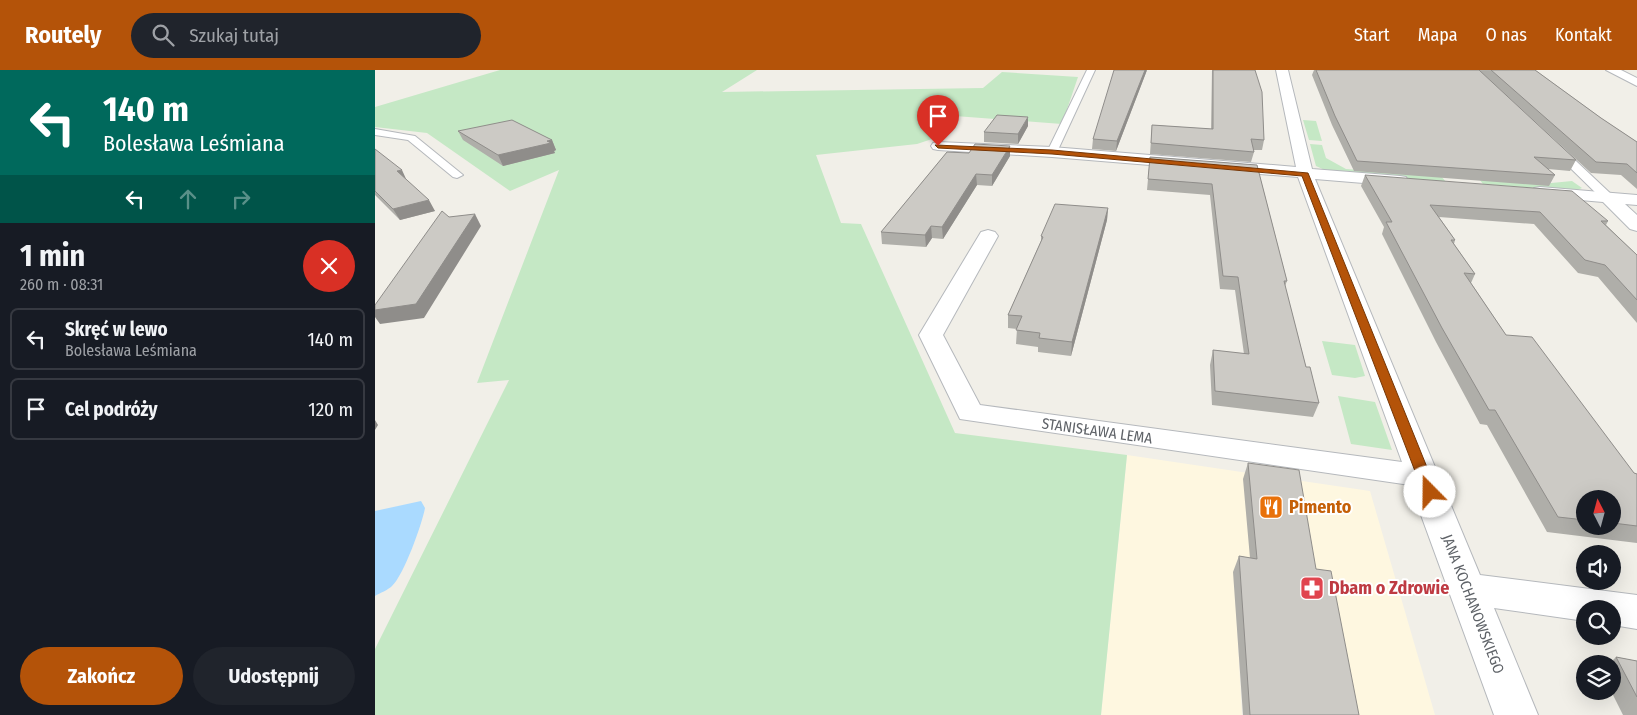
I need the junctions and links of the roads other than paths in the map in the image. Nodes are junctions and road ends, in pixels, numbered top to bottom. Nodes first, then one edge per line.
1 (1091, 70) edge
2 (1282, 70) edge
3 (1612, 70) edge
4 (1637, 82) edge
5 (375, 132) edge
6 (1549, 142) edge
7 (938, 146) dead end
8 (1052, 152) junction
9 (1305, 174) junction
10 (457, 175) dead end
11 (1412, 182) edge
12 (1519, 190) edge
13 (1607, 197) junction
14 (1637, 200) edge
15 (1637, 225) edge
16 (988, 236) dead end
17 (1424, 476) junction
18 (1468, 589) junction
19 (1637, 612) edge
20 (1516, 715) edge

1 - 8 lane
2 - 9 street, JANA KOCHANOWSKIEGO
3 - 4 street
5 - 10 lane
6 - 13 lane
7 - 8 street
8 - 9 street
9 - 11 street
9 - 17 street, JANA KOCHANOWSKIEGO
12 - 13 street
13 - 14 street
13 - 15 street
16 - 17 street, STANISŁAWA LEMA
17 - 18 street, JANA KOCHANOWSKIEGO
18 - 19 street
18 - 20 street, JANA KOCHANOWSKIEGO

